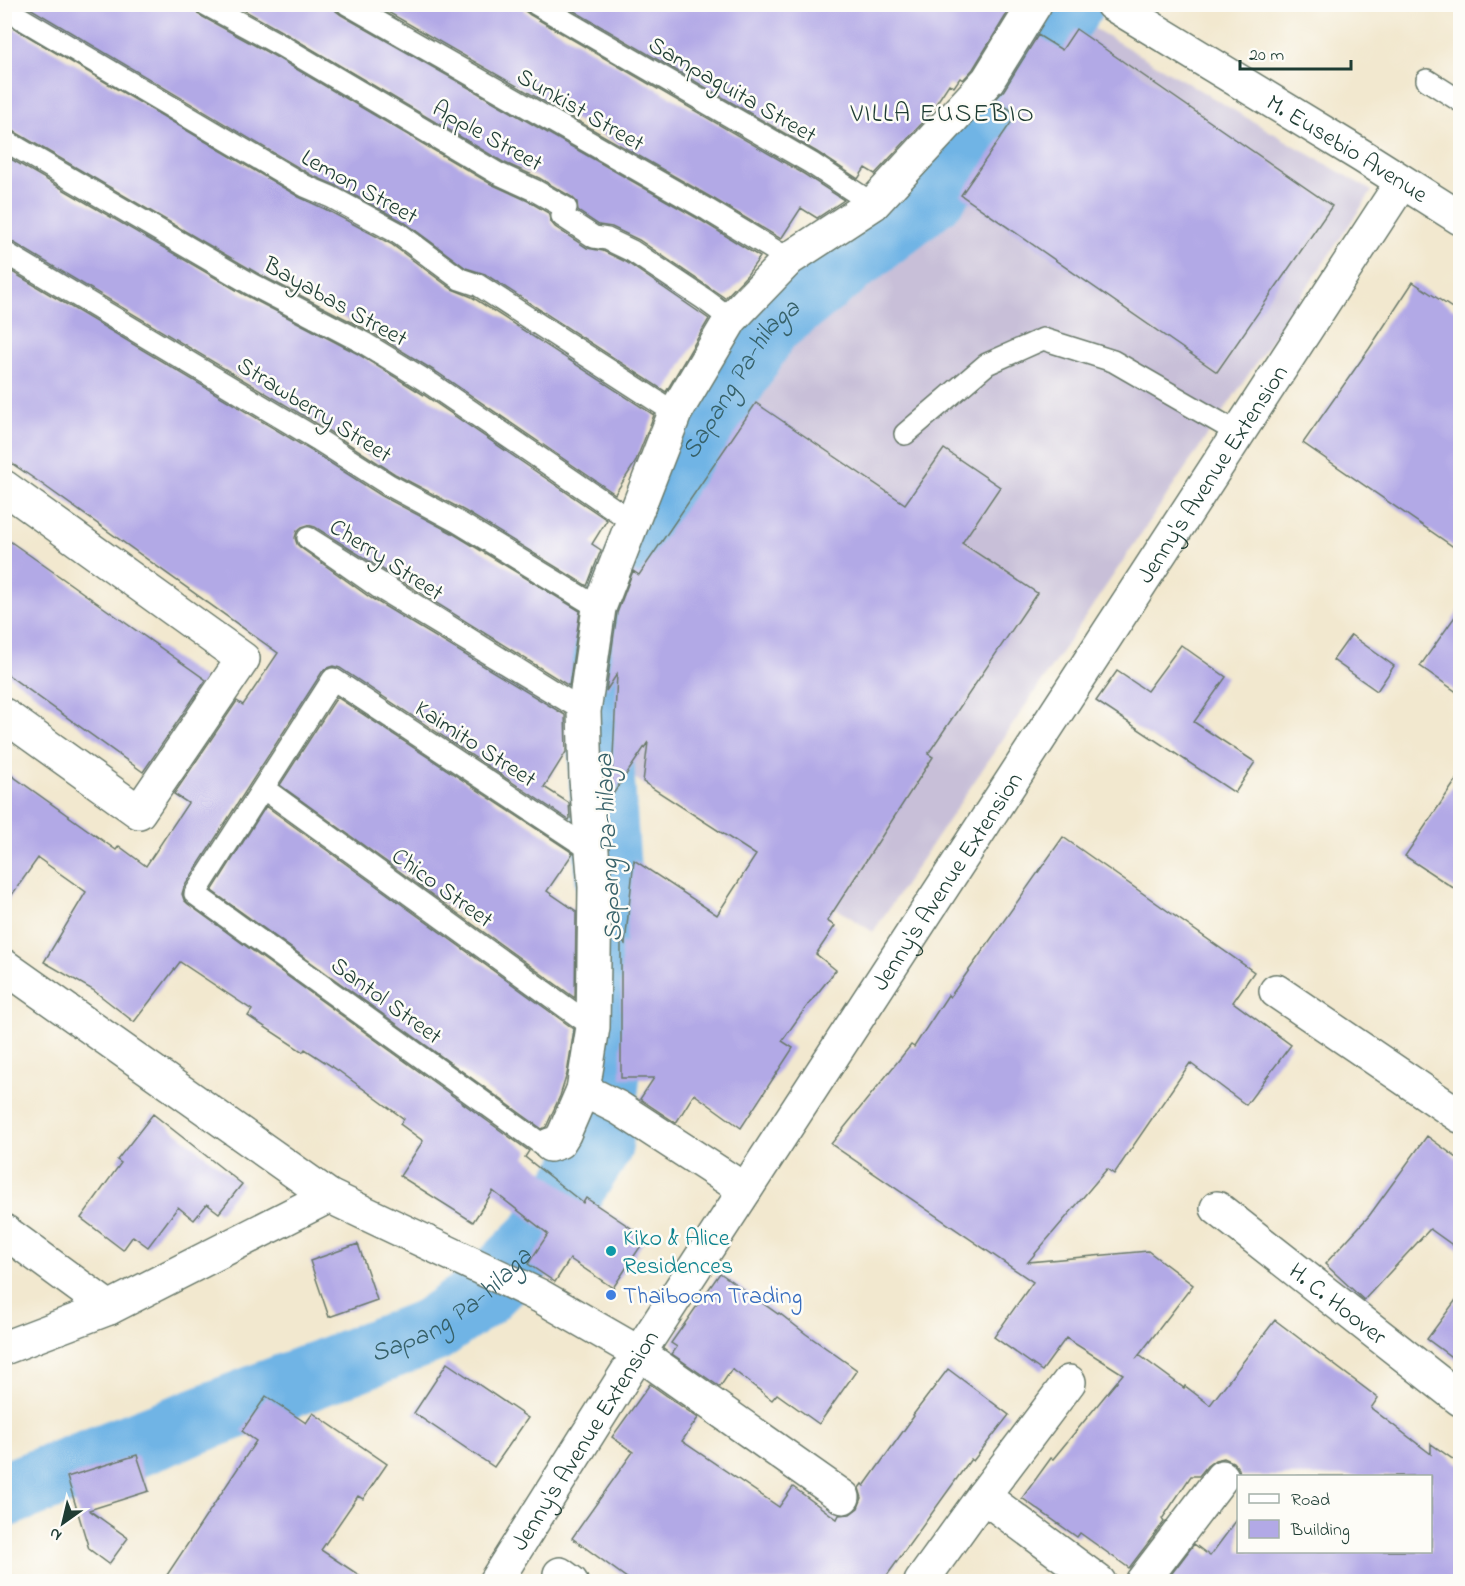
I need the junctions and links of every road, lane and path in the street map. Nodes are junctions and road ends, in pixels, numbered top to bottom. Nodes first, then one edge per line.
1 (205, 4) edge
2 (347, 4) edge
3 (536, 4) edge
4 (1035, 4) edge
5 (1112, 4) edge
6 (14, 14) dead end
7 (1426, 80) dead end
8 (1461, 101) edge
9 (4, 140) edge
10 (1402, 182) junction
11 (873, 204) junction
12 (1461, 218) edge
13 (4, 252) edge
14 (789, 259) junction
15 (730, 319) junction
16 (675, 413) junction
17 (1238, 433) junction
18 (906, 434) dead end
19 (4, 487) edge
20 (633, 522) junction
21 (599, 608) junction
22 (584, 711) junction
23 (4, 715) edge
24 (263, 788) junction
25 (591, 850) junction
26 (4, 966) edge
27 (1276, 991) dead end
28 (593, 1027) junction
29 (599, 1099) junction
30 (1461, 1116) edge
31 (550, 1145) joint
32 (745, 1190) junction
33 (328, 1196) junction
34 (1217, 1208) dead end
35 (4, 1231) edge
36 (109, 1308) junction
37 (4, 1348) edge
38 (639, 1353) junction
39 (1069, 1382) dead end
40 (1461, 1399) edge
41 (1222, 1477) dead end
42 (983, 1496) junction
43 (843, 1497) dead end
44 (495, 1581) edge
45 (921, 1581) edge
46 (1099, 1581) edge
47 (1142, 1581) edge

1 - 15 lane, Apple Street
2 - 14 lane, Sunkist Street
3 - 11 lane, Sampaguita Street
4 - 11 street
5 - 10 street, M. Eusebio Avenue
6 - 16 lane, Lemon Street
7 - 8 lane
9 - 20 lane, Bayabas Street
10 - 12 street, M. Eusebio Avenue
10 - 17 street, Jenny's Avenue Extension
11 - 14 street
13 - 21 lane, Strawberry Street
14 - 15 street
15 - 16 street
16 - 20 street
17 - 18 lane
17 - 32 street, Jenny's Avenue Extension
19 - 23 street
20 - 21 street
21 - 22 street
22 - 22 lane, Cherry Street
22 - 25 street
24 - 25 lane, Kaimito Street
24 - 28 lane, Chico Street
24 - 31 lane, Santol Street
25 - 28 street
26 - 33 street
27 - 30 street
28 - 29 street
29 - 31 street
29 - 32 street
32 - 38 street, Jenny's Avenue Extension
33 - 36 street
33 - 38 street
34 - 40 street, H. C. Hoover
35 - 36 street
36 - 37 street
38 - 43 street
38 - 44 street, Jenny's Avenue Extension
39 - 42 street
41 - 47 street
42 - 45 street
42 - 46 street

